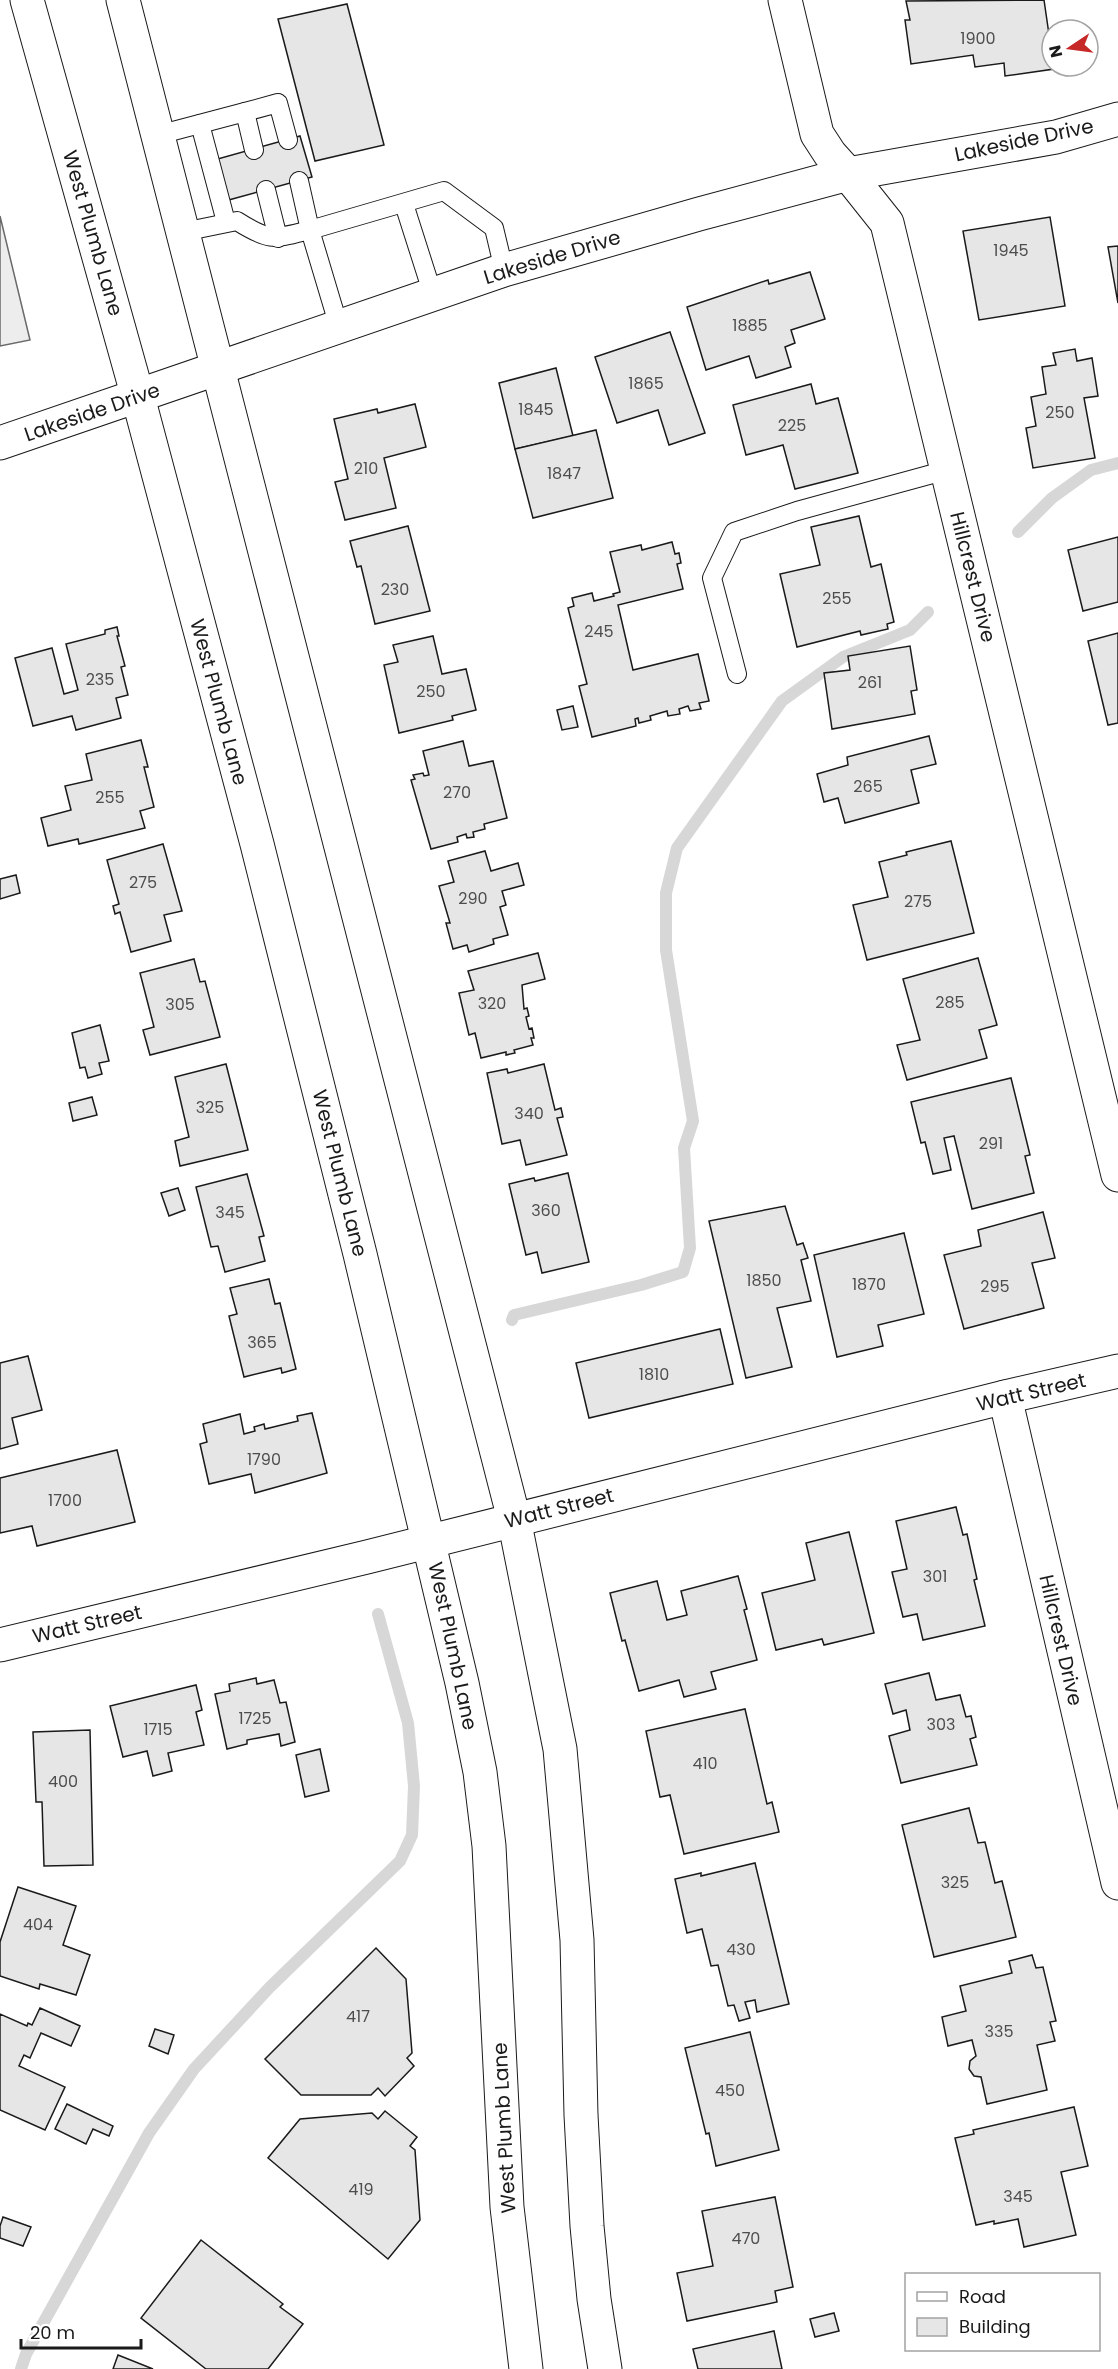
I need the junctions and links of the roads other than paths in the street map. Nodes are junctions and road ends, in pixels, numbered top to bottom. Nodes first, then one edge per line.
1 (27, 0) edge
2 (123, 0) edge
3 (785, 0) edge
4 (245, 112) junction
5 (1118, 119) edge
6 (200, 124) junction
7 (158, 135) junction
8 (288, 140) dead end
9 (254, 150) dead end
10 (848, 174) junction
11 (299, 181) dead end
12 (266, 190) dead end
13 (404, 204) junction
14 (226, 222) junction
15 (310, 230) junction
16 (183, 232) junction
17 (278, 238) junction
18 (504, 270) junction
19 (433, 295) junction
20 (339, 327) junction
21 (219, 366) junction
22 (138, 397) junction
23 (0, 442) edge
24 (946, 470) junction
25 (737, 674) dead end
26 (1118, 1175) edge
27 (1118, 1371) edge
28 (1005, 1397) junction
29 (514, 1519) junction
30 (429, 1540) junction
31 (0, 1645) edge
32 (1118, 1883) edge
33 (526, 2369) edge
34 (605, 2369) edge

1 - 22 main road, West Plumb Lane
2 - 7 main road
3 - 10 main road, Hillcrest Drive
4 - 6 lane
4 - 8 lane
4 - 9 lane
5 - 10 main road, Lakeside Drive
6 - 7 lane
6 - 14 lane
7 - 16 main road
10 - 18 main road, Lakeside Drive
10 - 24 main road, Hillcrest Drive
11 - 15 lane
12 - 17 lane
13 - 15 lane
13 - 18 lane
13 - 19 lane
14 - 16 lane
14 - 17 lane
15 - 17 lane
15 - 20 lane
16 - 21 main road
18 - 19 main road, Lakeside Drive
19 - 20 main road, Lakeside Drive
20 - 21 main road, Lakeside Drive
21 - 22 main road, Lakeside Drive
21 - 29 main road
22 - 23 main road, Lakeside Drive
22 - 30 main road, West Plumb Lane
24 - 25 lane
24 - 26 main road, Hillcrest Drive
27 - 28 main road, Watt Street
28 - 29 main road, Watt Street
28 - 32 main road, Hillcrest Drive
29 - 30 main road, Watt Street
29 - 34 main road
30 - 31 main road, Watt Street
30 - 33 main road, West Plumb Lane

